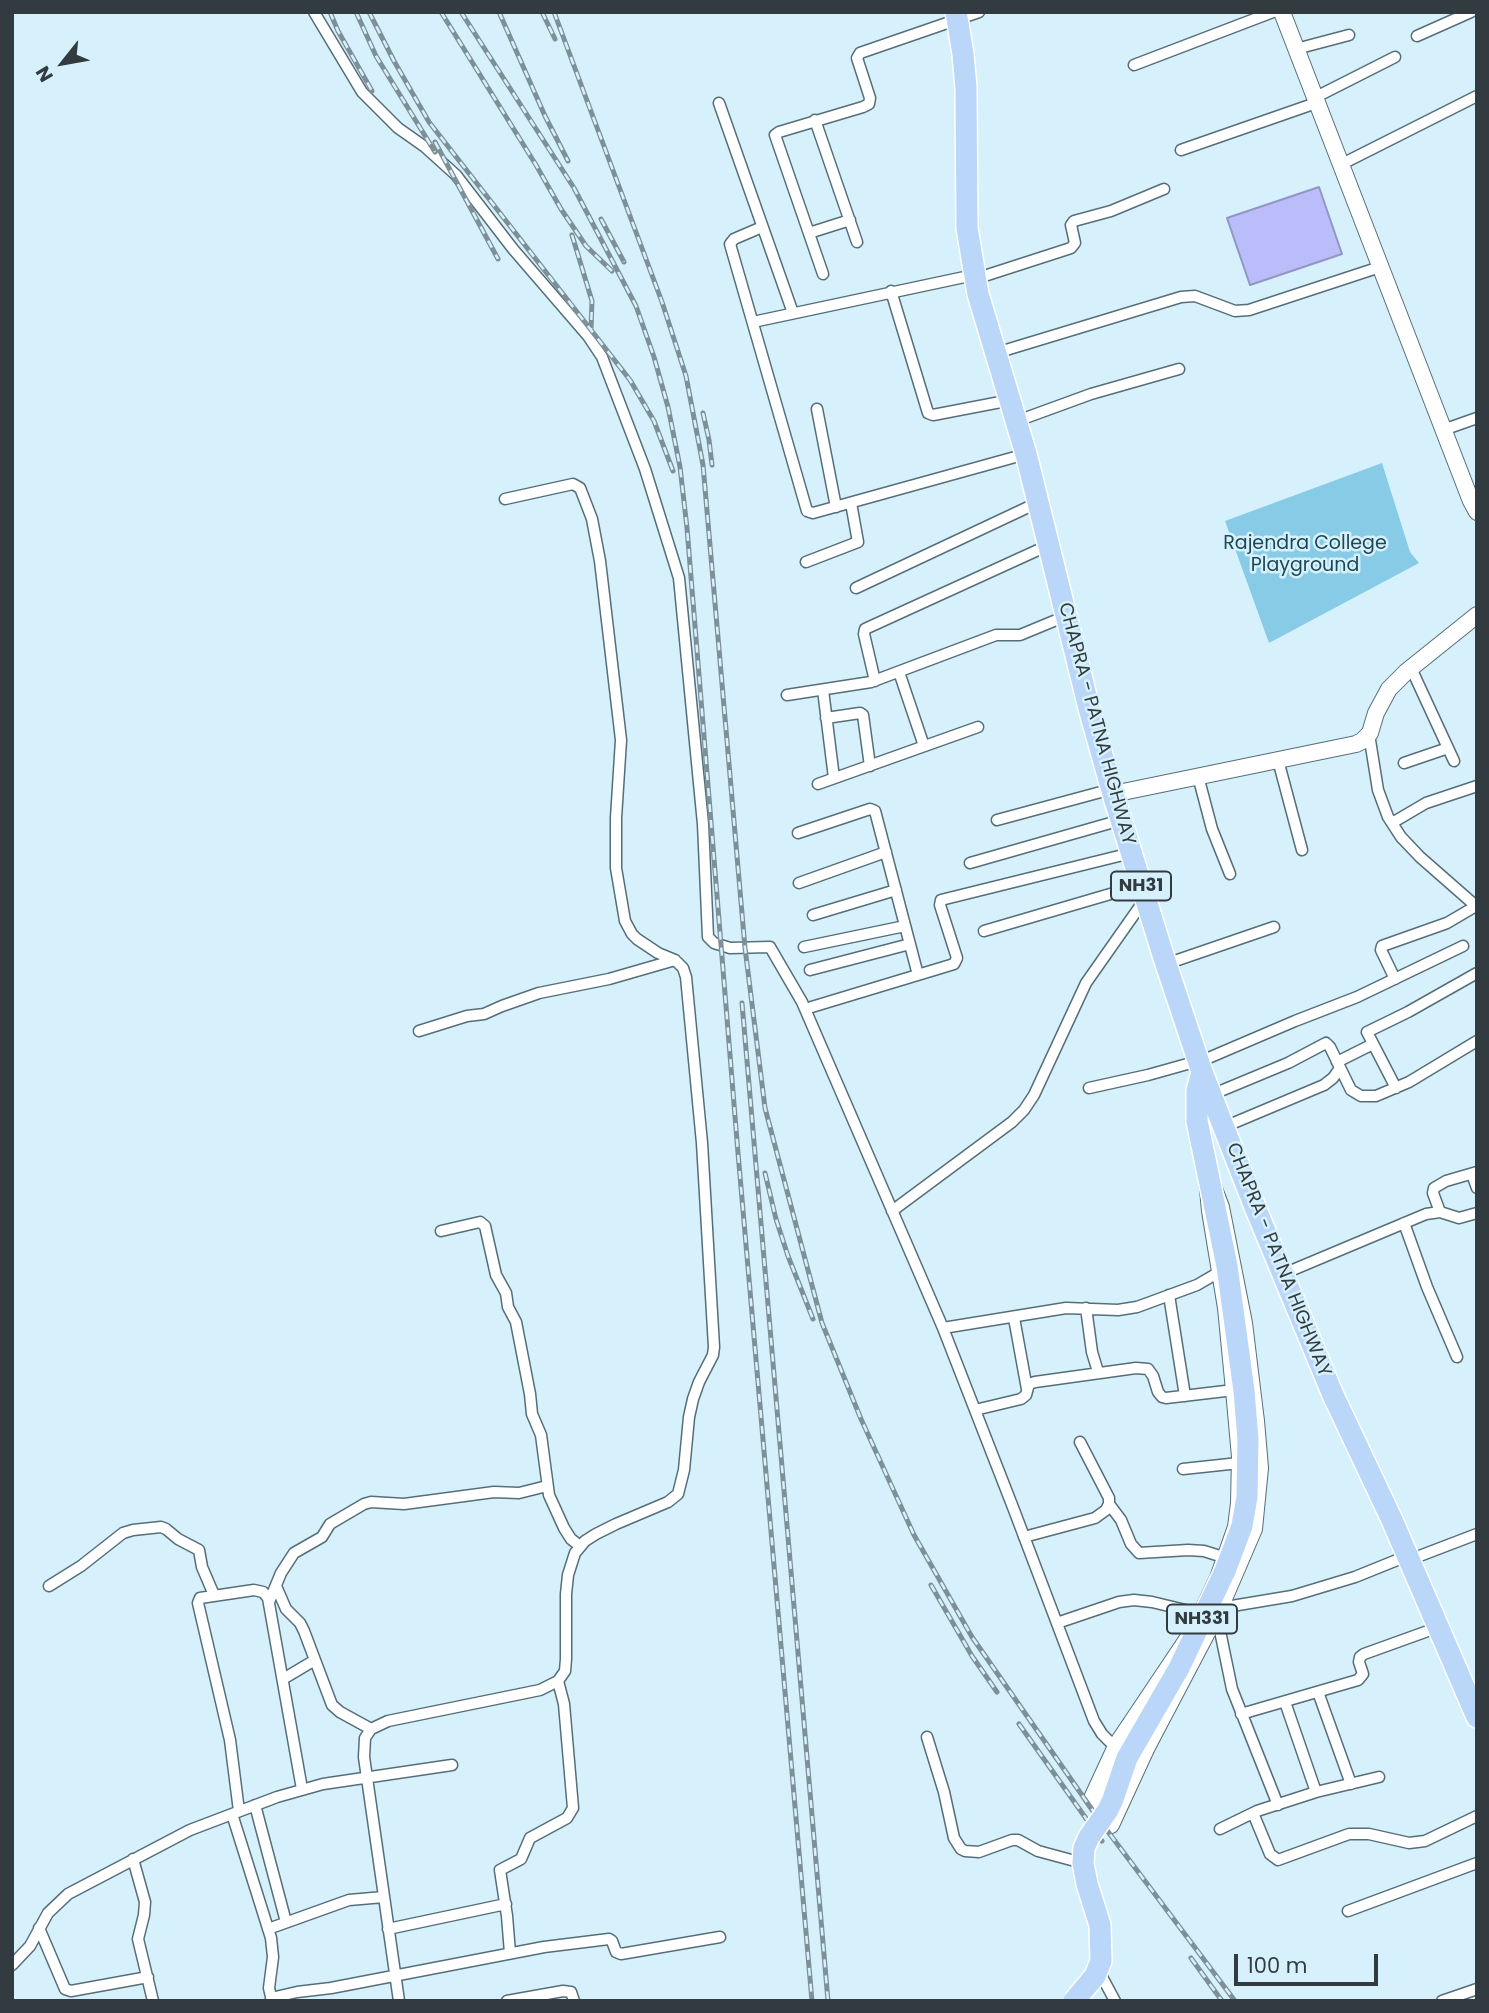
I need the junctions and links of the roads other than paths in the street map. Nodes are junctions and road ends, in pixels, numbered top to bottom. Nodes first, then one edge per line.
1 (313, 12) edge
2 (979, 12) edge
3 (1273, 12) edge
4 (1282, 12) edge
5 (1471, 12) edge
6 (957, 16) edge
7 (1349, 35) dead end
8 (1417, 36) dead end
9 (1296, 50) junction
10 (1395, 57) dead end
11 (1134, 65) dead end
12 (1477, 96) edge
13 (1315, 100) junction
14 (719, 103) dead end
15 (815, 120) junction
16 (1181, 150) dead end
17 (1340, 165) junction
18 (1164, 189) dead end
19 (850, 220) junction
20 (762, 227) junction
21 (808, 233) junction
22 (857, 242) dead end
23 (1380, 267) junction
24 (823, 274) dead end
25 (975, 277) junction
26 (891, 291) junction
27 (793, 313) junction
28 (753, 322) junction
29 (996, 354) junction
30 (1179, 369) dead end
31 (1011, 400) junction
32 (817, 409) dead end
33 (1477, 418) edge
34 (1017, 421) junction
35 (1443, 430) junction
36 (1027, 454) junction
37 (505, 499) dead end
38 (1039, 502) junction
39 (851, 503) junction
40 (836, 507) junction
41 (1477, 512) edge
42 (1049, 545) junction
43 (806, 562) dead end
44 (856, 588) dead end
45 (1477, 615) edge
46 (1066, 616) junction
47 (1411, 668) junction
48 (899, 672) junction
49 (875, 681) junction
50 (823, 690) junction
51 (787, 695) dead end
52 (827, 718) junction
53 (978, 727) dead end
54 (1369, 734) junction
55 (924, 746) junction
56 (1448, 748) junction
57 (1278, 760) junction
58 (1454, 761) dead end
59 (1404, 763) dead end
60 (870, 766) junction
61 (1198, 776) junction
62 (834, 779) junction
63 (818, 784) dead end
64 (1477, 786) edge
65 (1112, 791) junction
66 (997, 820) dead end
67 (1121, 820) junction
68 (1392, 823) junction
69 (798, 832) dead end
70 (1302, 850) dead end
71 (886, 852) junction
72 (1131, 853) junction
73 (970, 863) dead end
74 (1230, 874) dead end
75 (799, 883) dead end
76 (896, 890) junction
77 (1143, 892) junction
78 (1476, 906) edge
79 (813, 915) dead end
80 (905, 926) junction
81 (1274, 927) dead end
82 (984, 931) dead end
83 (910, 944) junction
84 (1463, 946) dead end
85 (804, 947) dead end
86 (675, 960) junction
87 (1166, 964) junction
88 (810, 970) dead end
89 (1477, 973) edge
90 (918, 975) junction
91 (1395, 979) junction
92 (805, 1009) junction
93 (419, 1031) dead end
94 (1477, 1041) edge
95 (1373, 1044) junction
96 (1200, 1065) junction
97 (1338, 1065) junction
98 (1089, 1088) dead end
99 (1396, 1088) junction
100 (1211, 1096) junction
101 (1224, 1127) junction
102 (1206, 1168) junction
103 (1475, 1173) edge
104 (1477, 1188) edge
105 (892, 1211) junction
106 (1440, 1212) junction
107 (1477, 1213) edge
108 (1404, 1223) junction
109 (441, 1231) dead end
110 (1221, 1271) junction
111 (1283, 1274) junction
112 (1169, 1295) junction
113 (1086, 1308) junction
114 (1014, 1318) junction
115 (943, 1328) junction
116 (1457, 1357) dead end
117 (1098, 1372) junction
118 (1027, 1390) junction
119 (1234, 1390) junction
120 (1185, 1396) junction
121 (975, 1410) junction
122 (1080, 1442) dead end
123 (1239, 1463) junction
124 (1183, 1469) dead end
125 (547, 1486) junction
126 (1109, 1504) junction
127 (1477, 1534) edge
128 (1024, 1536) junction
129 (580, 1546) junction
130 (1226, 1558) junction
131 (1408, 1558) junction
132 (49, 1586) dead end
133 (276, 1586) junction
134 (214, 1595) junction
135 (270, 1602) junction
136 (1220, 1608) junction
137 (1206, 1619) junction
138 (1057, 1623) junction
139 (1439, 1627) junction
140 (315, 1660) junction
141 (283, 1679) junction
142 (558, 1681) junction
143 (1318, 1692) junction
144 (1472, 1694) edge
145 (1285, 1702) junction
146 (1241, 1714) junction
147 (1477, 1717) edge
148 (371, 1729) junction
149 (927, 1737) dead end
150 (1116, 1748) junction
151 (452, 1765) dead end
152 (367, 1776) junction
153 (1379, 1777) dead end
154 (1351, 1784) junction
155 (302, 1789) junction
156 (1316, 1793) junction
157 (255, 1805) junction
158 (1278, 1805) junction
159 (236, 1812) junction
160 (1253, 1813) junction
161 (1477, 1816) edge
162 (1106, 1826) junction
163 (1220, 1829) dead end
164 (133, 1859) junction
165 (1075, 1861) junction
166 (1477, 1863) edge
167 (384, 1897) junction
168 (506, 1905) junction
169 (1348, 1911) dead end
170 (286, 1922) junction
171 (39, 1928) junction
172 (388, 1928) junction
173 (268, 1929) junction
174 (720, 1937) dead end
175 (509, 1953) junction
176 (12, 1965) edge
177 (395, 1975) junction
178 (1101, 1975) junction
179 (148, 1977) junction
180 (1477, 1989) edge
181 (272, 1999) edge
182 (153, 2001) edge
183 (399, 2001) edge
184 (507, 2001) edge
185 (574, 2001) edge
186 (1065, 2001) edge
187 (1074, 2001) edge
188 (1081, 2001) edge
189 (1115, 2001) edge
190 (1441, 2001) edge

1 - 92 street
2 - 6 street
3 - 11 street
4 - 9 street
5 - 8 street
6 - 15 street
6 - 25 highway, CHAPRA - PATNA HIGHWAY / NH31
7 - 9 street
9 - 13 street
10 - 13 street
12 - 17 street
13 - 16 street
13 - 17 street
14 - 20 street
15 - 19 street
15 - 21 street
17 - 23 street
18 - 25 street
19 - 21 street
19 - 22 street
20 - 27 street
20 - 28 street
21 - 24 street
23 - 29 street
23 - 35 street
25 - 26 street
25 - 29 highway, CHAPRA - PATNA HIGHWAY / NH31
26 - 27 street
26 - 31 street
27 - 28 street
28 - 40 street
29 - 31 highway, CHAPRA - PATNA HIGHWAY / NH31
30 - 34 street
31 - 34 highway, CHAPRA - PATNA HIGHWAY / NH31
32 - 40 street
33 - 35 street
34 - 36 highway, CHAPRA - PATNA HIGHWAY / NH31
35 - 41 street
36 - 38 highway, CHAPRA - PATNA HIGHWAY / NH31
36 - 39 street
37 - 86 street
38 - 42 highway, CHAPRA - PATNA HIGHWAY / NH31
38 - 44 street
39 - 40 street
39 - 43 street
42 - 46 highway, CHAPRA - PATNA HIGHWAY / NH31
42 - 49 street
45 - 47 street
46 - 48 street
46 - 65 highway, CHAPRA - PATNA HIGHWAY / NH31
47 - 54 street
47 - 56 street
48 - 49 street
48 - 55 street
49 - 50 street
50 - 51 street
50 - 52 street
52 - 60 street
52 - 62 street
53 - 55 street
54 - 57 street
54 - 68 street
55 - 60 street
56 - 58 street
56 - 59 street
57 - 61 street
57 - 70 street
60 - 62 street
61 - 65 street
61 - 74 street
62 - 63 street
64 - 68 street
65 - 66 street
65 - 67 highway, CHAPRA - PATNA HIGHWAY / NH31
67 - 72 highway, CHAPRA - PATNA HIGHWAY / NH31
67 - 73 street
68 - 78 street
69 - 71 street
71 - 75 street
71 - 76 street
72 - 77 highway, CHAPRA - PATNA HIGHWAY / NH31
72 - 90 street
76 - 79 street
76 - 80 street
77 - 82 street
77 - 87 highway, CHAPRA - PATNA HIGHWAY / NH31
77 - 105 street
78 - 91 street
80 - 83 street
80 - 85 street
81 - 87 street
83 - 88 street
83 - 90 street
84 - 91 street
86 - 93 street
86 - 129 street
87 - 96 highway, CHAPRA - PATNA HIGHWAY / NH31
89 - 95 street
90 - 92 street
91 - 96 street
92 - 105 street
94 - 99 street
95 - 97 street
95 - 99 street
96 - 98 street
96 - 100 highway, CHAPRA - PATNA HIGHWAY / NH31
96 - 102 highway, NH331
97 - 99 street
97 - 100 street
97 - 101 street
100 - 101 highway, CHAPRA - PATNA HIGHWAY / NH31
101 - 111 highway, CHAPRA - PATNA HIGHWAY / NH31
102 - 110 street
102 - 136 street
102 - 187 highway, NH331, bridge
103 - 104 street
103 - 106 street
105 - 115 street
106 - 107 street
106 - 108 street
108 - 111 street
108 - 116 street
109 - 125 street
110 - 112 street
110 - 119 street
111 - 131 highway, CHAPRA - PATNA HIGHWAY / NH31
112 - 113 street
112 - 120 street
113 - 114 street
113 - 117 street
114 - 115 street
114 - 118 street
115 - 121 street
117 - 118 street
117 - 120 street
118 - 121 street
119 - 120 street
119 - 123 street
121 - 128 street
122 - 126 street
123 - 124 street
123 - 130 street
125 - 129 street
125 - 133 street
126 - 128 street
126 - 130 street
127 - 131 street
128 - 138 street
129 - 142 street
130 - 137 street
131 - 136 street
131 - 139 highway, CHAPRA - PATNA HIGHWAY / NH31
132 - 134 street
133 - 135 street
133 - 140 street
134 - 135 street
134 - 159 street
135 - 141 street
136 - 137 street
137 - 138 street
137 - 146 street
137 - 150 street
137 - 162 street
138 - 150 street
139 - 143 street
139 - 144 highway, CHAPRA - PATNA HIGHWAY / NH31
140 - 141 street
140 - 148 street
141 - 155 street
142 - 148 street
142 - 168 street
143 - 145 street
143 - 154 street
144 - 147 highway, CHAPRA - PATNA HIGHWAY / NH31
145 - 146 street
145 - 156 street
146 - 158 street
148 - 152 street
149 - 165 street
150 - 162 street
151 - 152 street
152 - 155 street
152 - 167 street
153 - 154 street
154 - 156 street
155 - 157 street
156 - 158 street
157 - 159 street
157 - 170 street
158 - 160 street
159 - 164 street
159 - 173 street
160 - 161 street
160 - 163 street
162 - 165 street
162 - 178 street
164 - 171 street
164 - 179 street
165 - 186 street
166 - 169 street
167 - 170 street
167 - 172 street
168 - 172 street
168 - 175 street
170 - 173 street
171 - 176 street
171 - 179 street
172 - 177 street
173 - 181 street
174 - 175 street
175 - 177 street
177 - 181 street
177 - 183 street
178 - 188 street
178 - 189 street
179 - 182 street
180 - 190 street
184 - 185 street

